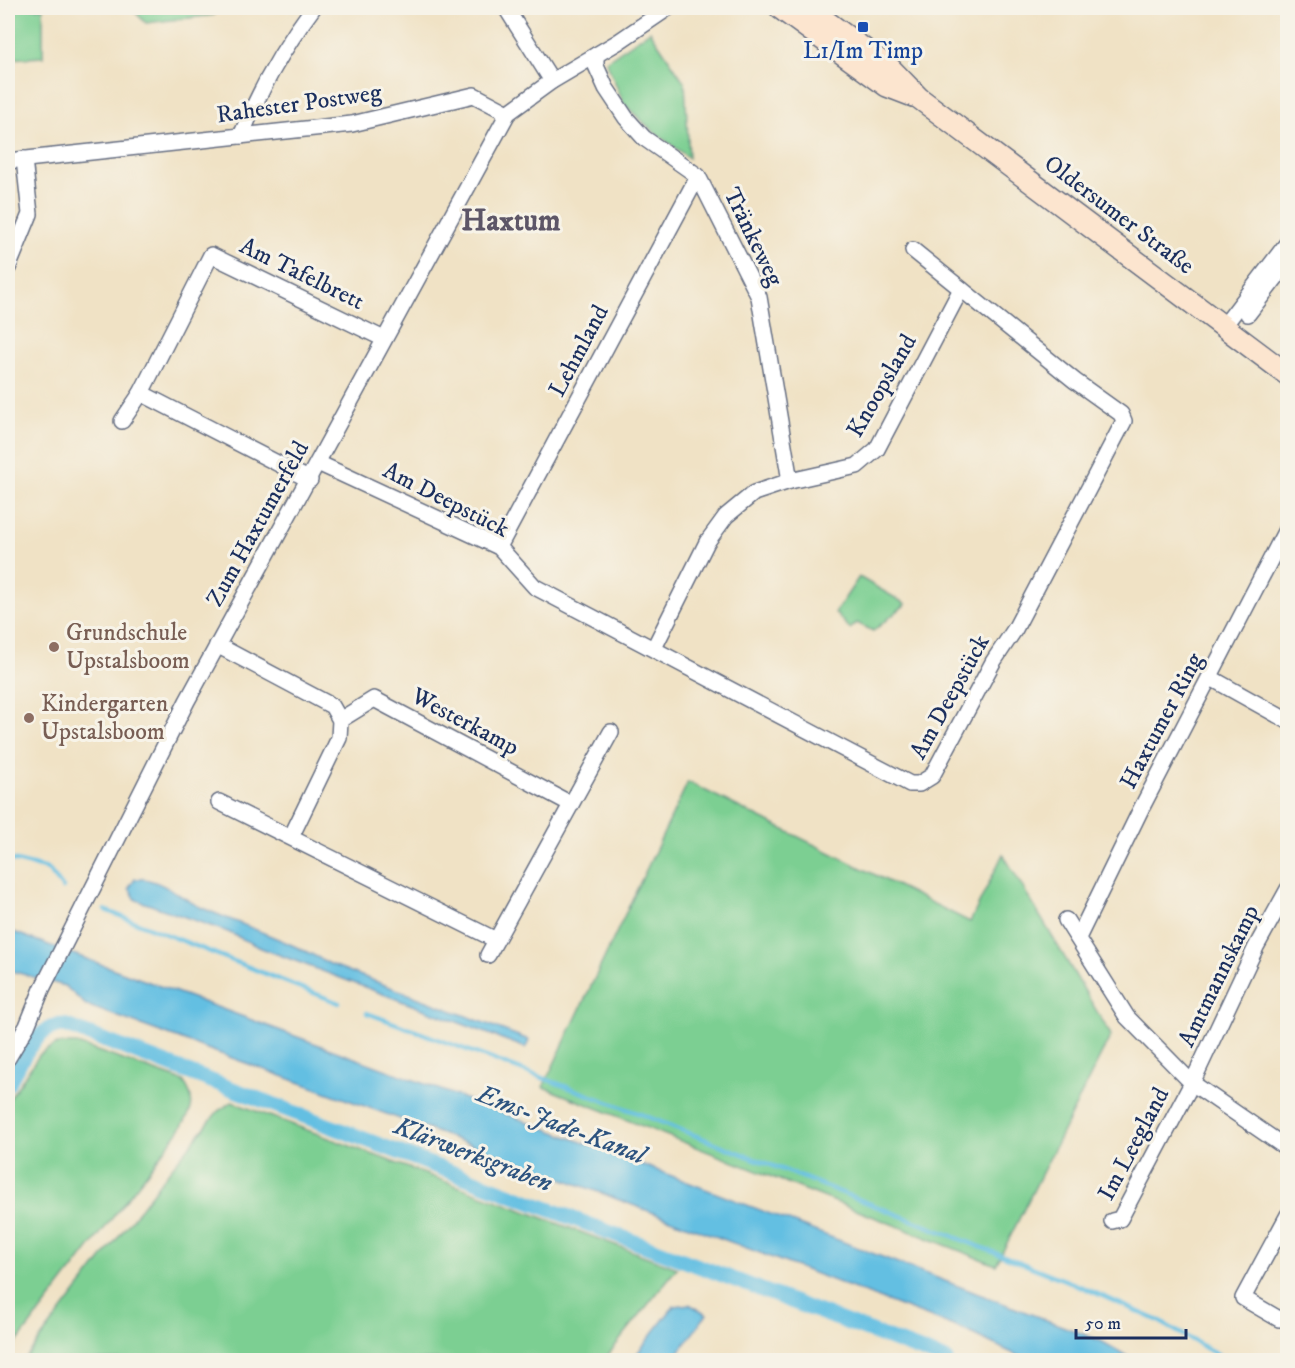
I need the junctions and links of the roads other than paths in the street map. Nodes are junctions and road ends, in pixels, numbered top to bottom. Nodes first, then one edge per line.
1 (313, 8) edge
2 (506, 8) edge
3 (668, 8) edge
4 (780, 8) edge
5 (808, 8) edge
6 (596, 55) junction
7 (552, 81) junction
8 (919, 98) junction
9 (508, 113) junction
10 (241, 136) junction
11 (24, 159) junction
12 (8, 161) edge
13 (698, 176) junction
14 (1287, 242) edge
15 (913, 250) dead end
16 (1287, 262) edge
17 (8, 268) edge
18 (961, 289) junction
19 (1248, 314) dead end
20 (1224, 326) junction
21 (384, 339) junction
22 (1287, 375) edge
23 (141, 393) junction
24 (122, 421) dead end
25 (318, 463) junction
26 (310, 480) junction
27 (790, 481) junction
28 (1287, 526) edge
29 (499, 548) junction
30 (217, 645) junction
31 (654, 648) junction
32 (1211, 678) junction
33 (340, 720) junction
34 (1287, 721) edge
35 (610, 732) dead end
36 (219, 802) dead end
37 (571, 804) junction
38 (291, 837) junction
39 (1287, 889) edge
40 (1066, 920) dead end
41 (1078, 938) junction
42 (496, 940) junction
43 (488, 955) dead end
44 (8, 1058) edge
45 (1192, 1083) junction
46 (1287, 1149) edge
47 (1287, 1215) edge
48 (1112, 1221) dead end
49 (1279, 1319) dead end

1 - 10 street
2 - 7 street
3 - 6 street
4 - 8 main road, Oldersumer Straße
5 - 8 main road, Oldersumer Straße
6 - 7 street
6 - 13 street, Tränkeweg
7 - 9 street
8 - 20 main road, Oldersumer Straße
9 - 10 street, Rahester Postweg
9 - 21 street, Zum Haxtumerfeld
10 - 11 street, Rahester Postweg
11 - 12 street, Rahester Postweg
11 - 17 street
13 - 27 street, Tränkeweg
13 - 29 street, Lehmland
14 - 20 street
15 - 18 street, Am Deepstück
16 - 19 street
18 - 27 street, Knoopsland
18 - 31 street, Am Deepstück
20 - 22 main road, Oldersumer Straße
21 - 23 street, Am Tafelbrett
21 - 25 street, Zum Haxtumerfeld
23 - 24 street, Am Tafelbrett
23 - 26 street
25 - 26 street, Zum Haxtumerfeld
25 - 29 street, Am Deepstück
26 - 30 street, Zum Haxtumerfeld
27 - 31 street, Knoopsland
28 - 32 street, Haxtumer Ring
29 - 31 street, Am Deepstück
30 - 33 street
30 - 44 street, Zum Haxtumerfeld
32 - 34 street
32 - 41 street, Haxtumer Ring
33 - 37 street, Westerkamp
33 - 38 street
35 - 37 street
36 - 38 street
37 - 42 street
38 - 42 street
39 - 45 street, Amtmannskamp
40 - 41 street
41 - 45 street
42 - 43 street
45 - 46 street
45 - 48 street, Im Leegland
47 - 49 street

